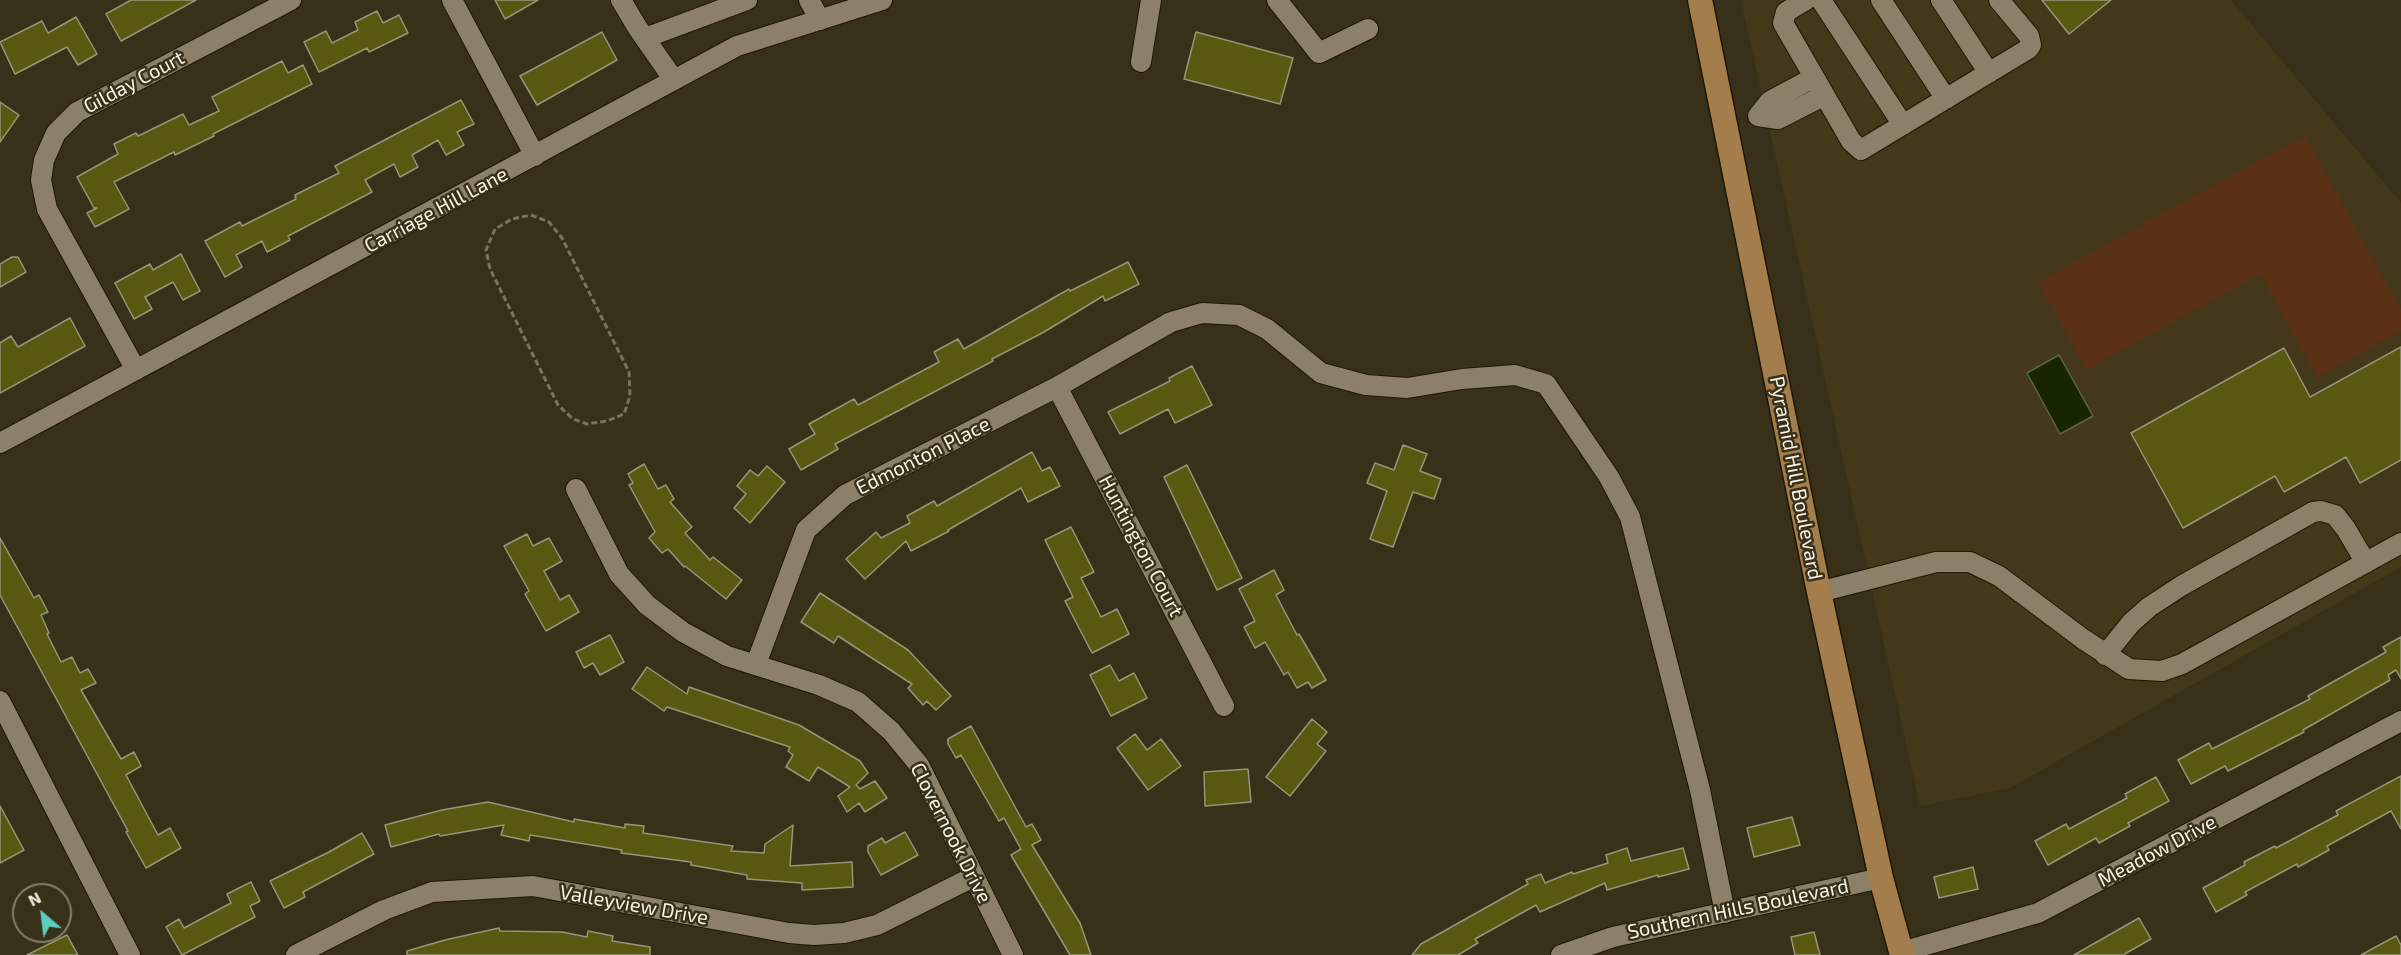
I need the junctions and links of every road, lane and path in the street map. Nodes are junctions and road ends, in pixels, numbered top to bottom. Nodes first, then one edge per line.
1 (291, 0) edge
2 (452, 0) edge
3 (621, 0) edge
4 (747, 0) edge
5 (809, 0) edge
6 (882, 0) edge
7 (1151, 0) edge
8 (1277, 0) edge
9 (1700, 0) edge
10 (1806, 0) edge
11 (1821, 0) edge
12 (1881, 0) edge
13 (1941, 0) edge
14 (1999, 0) edge
15 (820, 20) junction
16 (1368, 30) dead end
17 (645, 38) junction
18 (1141, 62) dead end
19 (1989, 73) junction
20 (1813, 78) junction
21 (674, 80) junction
22 (1823, 96) junction
23 (1946, 99) junction
24 (1758, 116) junction
25 (1903, 125) junction
26 (1726, 129) junction
27 (535, 156) junction
28 (490, 269) joint
29 (135, 370) junction
30 (1058, 387) junction
31 (0, 443) edge
32 (576, 489) dead end
33 (2401, 543) edge
34 (2366, 563) junction
35 (1819, 592) junction
36 (2105, 654) junction
37 (756, 664) junction
38 (0, 701) edge
39 (1224, 706) dead end
40 (2401, 721) edge
41 (973, 877) junction
42 (1881, 878) junction
43 (1725, 913) junction
44 (1901, 953) edge
45 (130, 955) edge
46 (296, 955) edge
47 (1013, 955) edge
48 (1561, 955) edge

1 - 29 street, Gilday Court
2 - 27 street
3 - 17 street
4 - 17 street
5 - 15 street
6 - 15 street, Carriage Hill Lane
7 - 18 street
8 - 16 street
9 - 26 main road, Pyramid Hill Boulevard
10 - 20 street
11 - 25 street
12 - 23 street
13 - 19 street
14 - 19 street
15 - 21 street, Carriage Hill Lane
17 - 21 street
19 - 23 street
20 - 22 street
20 - 24 street
21 - 27 street, Carriage Hill Lane
22 - 24 street
22 - 25 street
23 - 25 street
24 - 26 street
26 - 35 main road, Pyramid Hill Boulevard
27 - 29 street, Carriage Hill Lane
28 - 28 path
29 - 31 street, Carriage Hill Lane
30 - 37 street, Edmonton Place
30 - 39 street, Huntington Court
30 - 43 street, Edmonton Place
32 - 37 street, Clovernook Drive
33 - 34 street
34 - 36 street
34 - 36 street
35 - 36 street
35 - 42 main road, Pyramid Hill Boulevard
37 - 41 street, Clovernook Drive
38 - 45 street
40 - 44 street, Meadow Drive
41 - 46 street, Valleyview Drive
41 - 47 street, Clovernook Drive
42 - 43 street, Southern Hills Boulevard
42 - 44 main road, Pyramid Hill Boulevard
43 - 48 street, Southern Hills Boulevard

